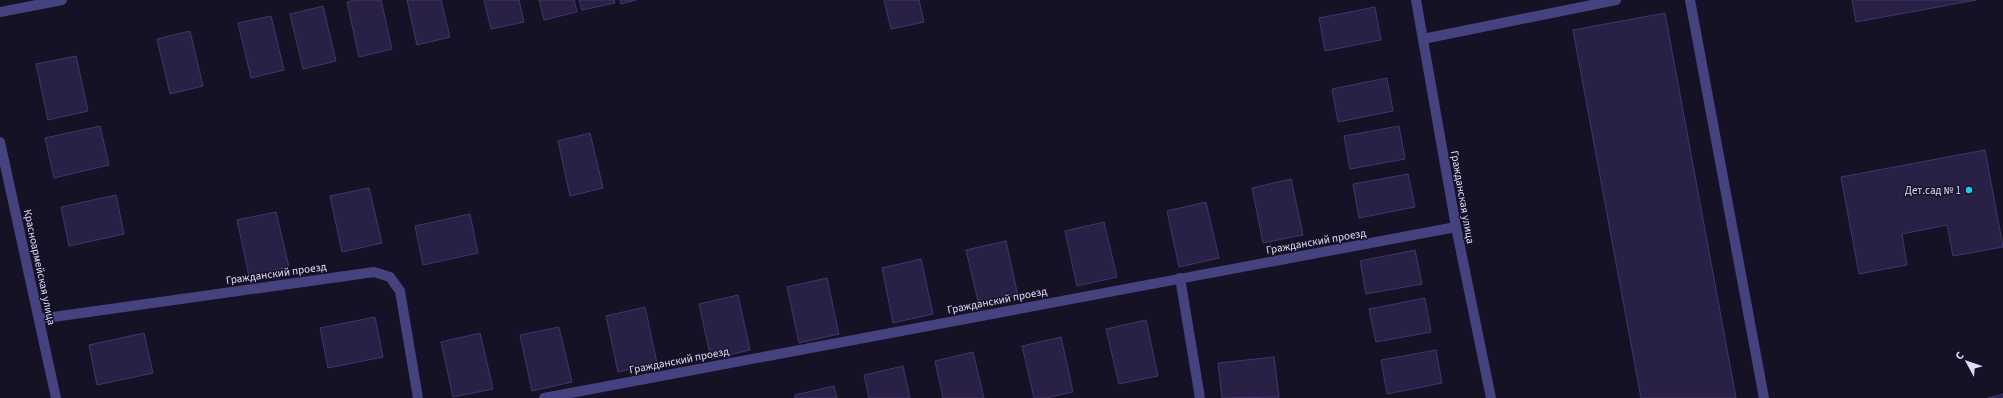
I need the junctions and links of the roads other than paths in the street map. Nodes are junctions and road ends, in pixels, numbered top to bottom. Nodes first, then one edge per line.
1 (62, 0) edge
2 (1416, 0) edge
3 (1616, 0) edge
4 (1690, 0) edge
5 (0, 12) edge
6 (1423, 39) junction
7 (0, 142) edge
8 (1456, 227) junction
9 (1180, 278) junction
10 (40, 319) junction
11 (56, 398) edge
12 (418, 398) edge
13 (544, 398) edge
14 (1200, 398) edge
15 (1491, 398) edge
16 (1764, 398) edge

1 - 5 street
2 - 6 street, Гражданская улица
3 - 6 street
4 - 16 street
6 - 8 street, Гражданская улица
7 - 10 street, Красноармейская улица
8 - 9 street, Гражданский проезд
8 - 15 street, Гражданская улица
9 - 13 street, Гражданский проезд
9 - 14 street
10 - 11 street, Красноармейская улица
10 - 12 street, Гражданский проезд

